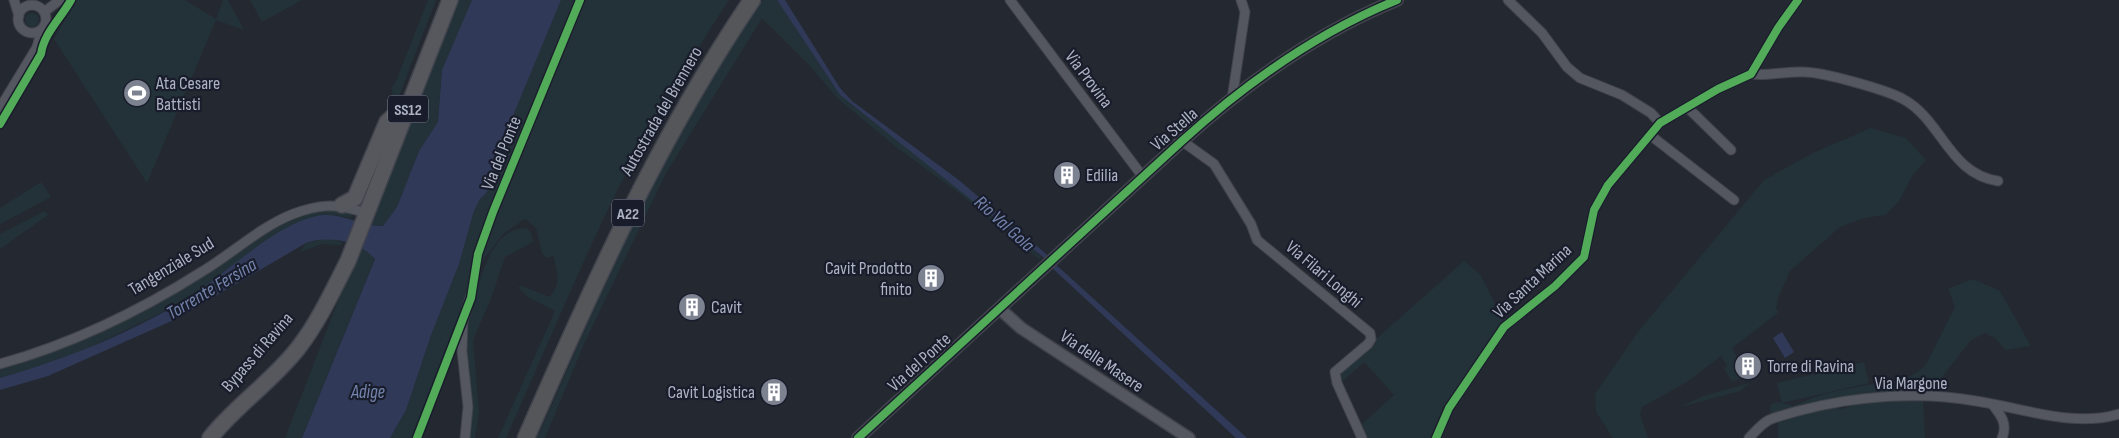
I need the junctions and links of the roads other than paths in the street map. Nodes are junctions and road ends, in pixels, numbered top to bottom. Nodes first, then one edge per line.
1 (14, 0) edge
2 (60, 0) edge
3 (441, 0) edge
4 (450, 0) edge
5 (580, 0) edge
6 (740, 0) edge
7 (752, 0) edge
8 (1010, 0) edge
9 (1241, 0) edge
10 (1508, 0) edge
11 (1798, 0) edge
12 (1392, 1) edge
13 (27, 3) edge
14 (44, 12) junction
15 (19, 16) junction
16 (42, 29) junction
17 (25, 32) junction
18 (31, 56) junction
19 (1751, 74) junction
20 (1232, 100) junction
21 (1687, 107) junction
22 (0, 108) edge
23 (397, 112) junction
24 (1660, 123) junction
25 (1650, 135) junction
26 (1182, 141) junction
27 (1730, 150) dead end
28 (1143, 176) junction
29 (1998, 181) dead end
30 (1734, 200) dead end
31 (342, 205) junction
32 (361, 214) junction
33 (332, 286) junction
34 (1000, 308) junction
35 (0, 364) edge
36 (1992, 404) junction
37 (2119, 414) edge
38 (205, 438) edge
39 (210, 438) edge
40 (465, 438) edge
41 (515, 438) edge
42 (526, 438) edge
43 (858, 438) edge
44 (1189, 438) edge
45 (1362, 438) edge
46 (1436, 438) edge
47 (1749, 438) edge
48 (2002, 438) edge

1 - 15 street
2 - 14 street
3 - 23 highway, SS12
4 - 32 highway, SS12
5 - 40 street, Via del Ponte
6 - 41 highway, Autostrada del Brennero / A22
7 - 42 highway, Autostrada del Brennero / A22
8 - 28 street, Via Provina
9 - 20 street
10 - 24 street
11 - 19 street
12 - 20 street, Via Stella
13 - 14 street
13 - 15 street
14 - 16 street
15 - 17 street
16 - 17 street
16 - 18 street
17 - 18 street
18 - 22 street
19 - 21 street, Via Santa Marina
19 - 29 street
20 - 26 street, Via Stella
21 - 24 street, Via Santa Marina
21 - 27 street
23 - 31 highway
23 - 32 highway, SS12
24 - 25 street, Via Santa Marina
25 - 30 street
25 - 46 street, Via Santa Marina
26 - 28 street, Via Stella
26 - 45 street, Via Filari Longhi
28 - 34 street, Via Stella
31 - 32 street, Tangenziale Sud
31 - 35 street, Tangenziale Sud
32 - 33 highway, SS12
33 - 38 highway, Bypass di Ravina / SS12
33 - 39 highway, Bypass di Ravina / SS12
34 - 43 street, Via del Ponte
34 - 44 street, Via delle Masere
36 - 37 street, Via Margone
36 - 47 street, Via Margone
36 - 48 street

